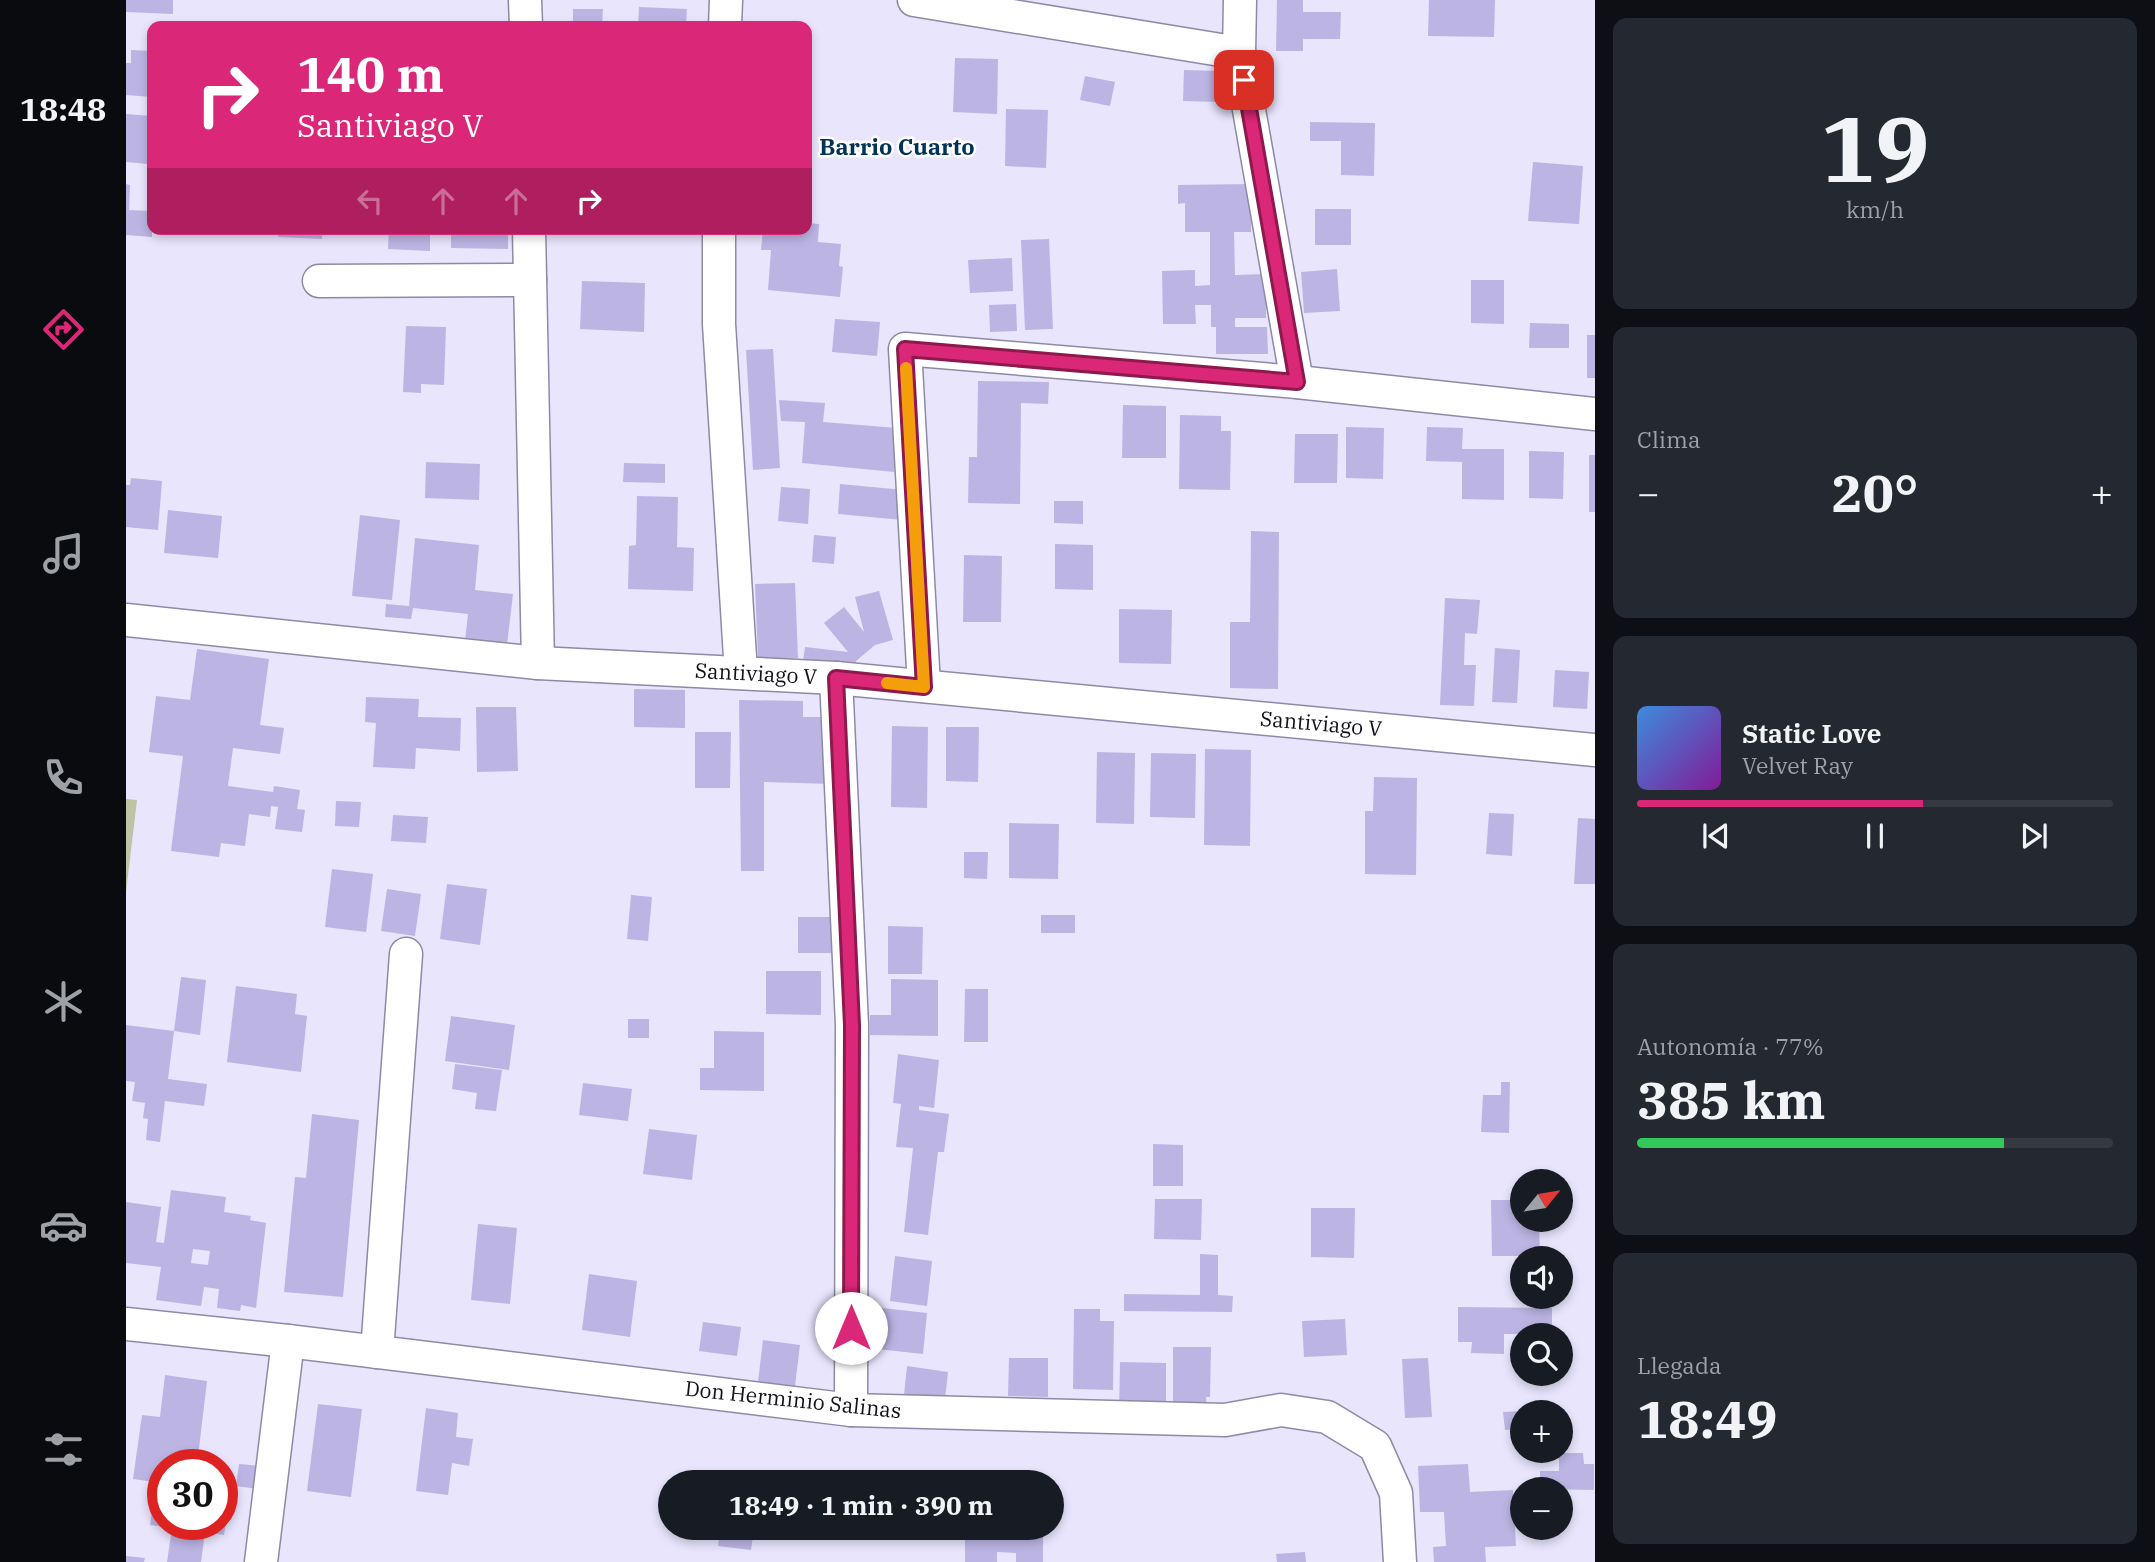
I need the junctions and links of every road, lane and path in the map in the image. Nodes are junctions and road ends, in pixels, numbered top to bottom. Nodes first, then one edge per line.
1 (525, 0) edge
2 (726, 0) edge
3 (914, 0) edge
4 (1240, 0) edge
5 (526, 21) edge
6 (725, 21) edge
7 (1239, 53) junction
8 (529, 235) edge
9 (719, 235) edge
10 (530, 280) junction
11 (319, 281) dead end
12 (1297, 382) junction
13 (1595, 414) edge
14 (126, 620) edge
15 (538, 663) junction
16 (741, 673) junction
17 (836, 678) junction
18 (924, 687) junction
19 (1595, 750) edge
20 (406, 954) dead end
21 (126, 1324) edge
22 (288, 1341) junction
23 (377, 1352) junction
24 (850, 1410) junction
25 (261, 1562) edge
26 (1400, 1562) edge

1 - 5 street
2 - 6 street
3 - 7 street
4 - 7 street
7 - 12 street
8 - 10 street
9 - 16 street
10 - 11 street
10 - 15 street
12 - 13 street
12 - 18 street
14 - 15 street, Santiviago V
15 - 16 street, Santiviago V
16 - 17 street, Santiviago V
17 - 18 street, Santiviago V
17 - 24 street
18 - 19 street, Santiviago V
20 - 23 street
21 - 22 street, Don Herminio Salinas
22 - 23 street, Don Herminio Salinas
22 - 25 street
23 - 24 street, Don Herminio Salinas
24 - 26 street, Don Herminio Salinas

